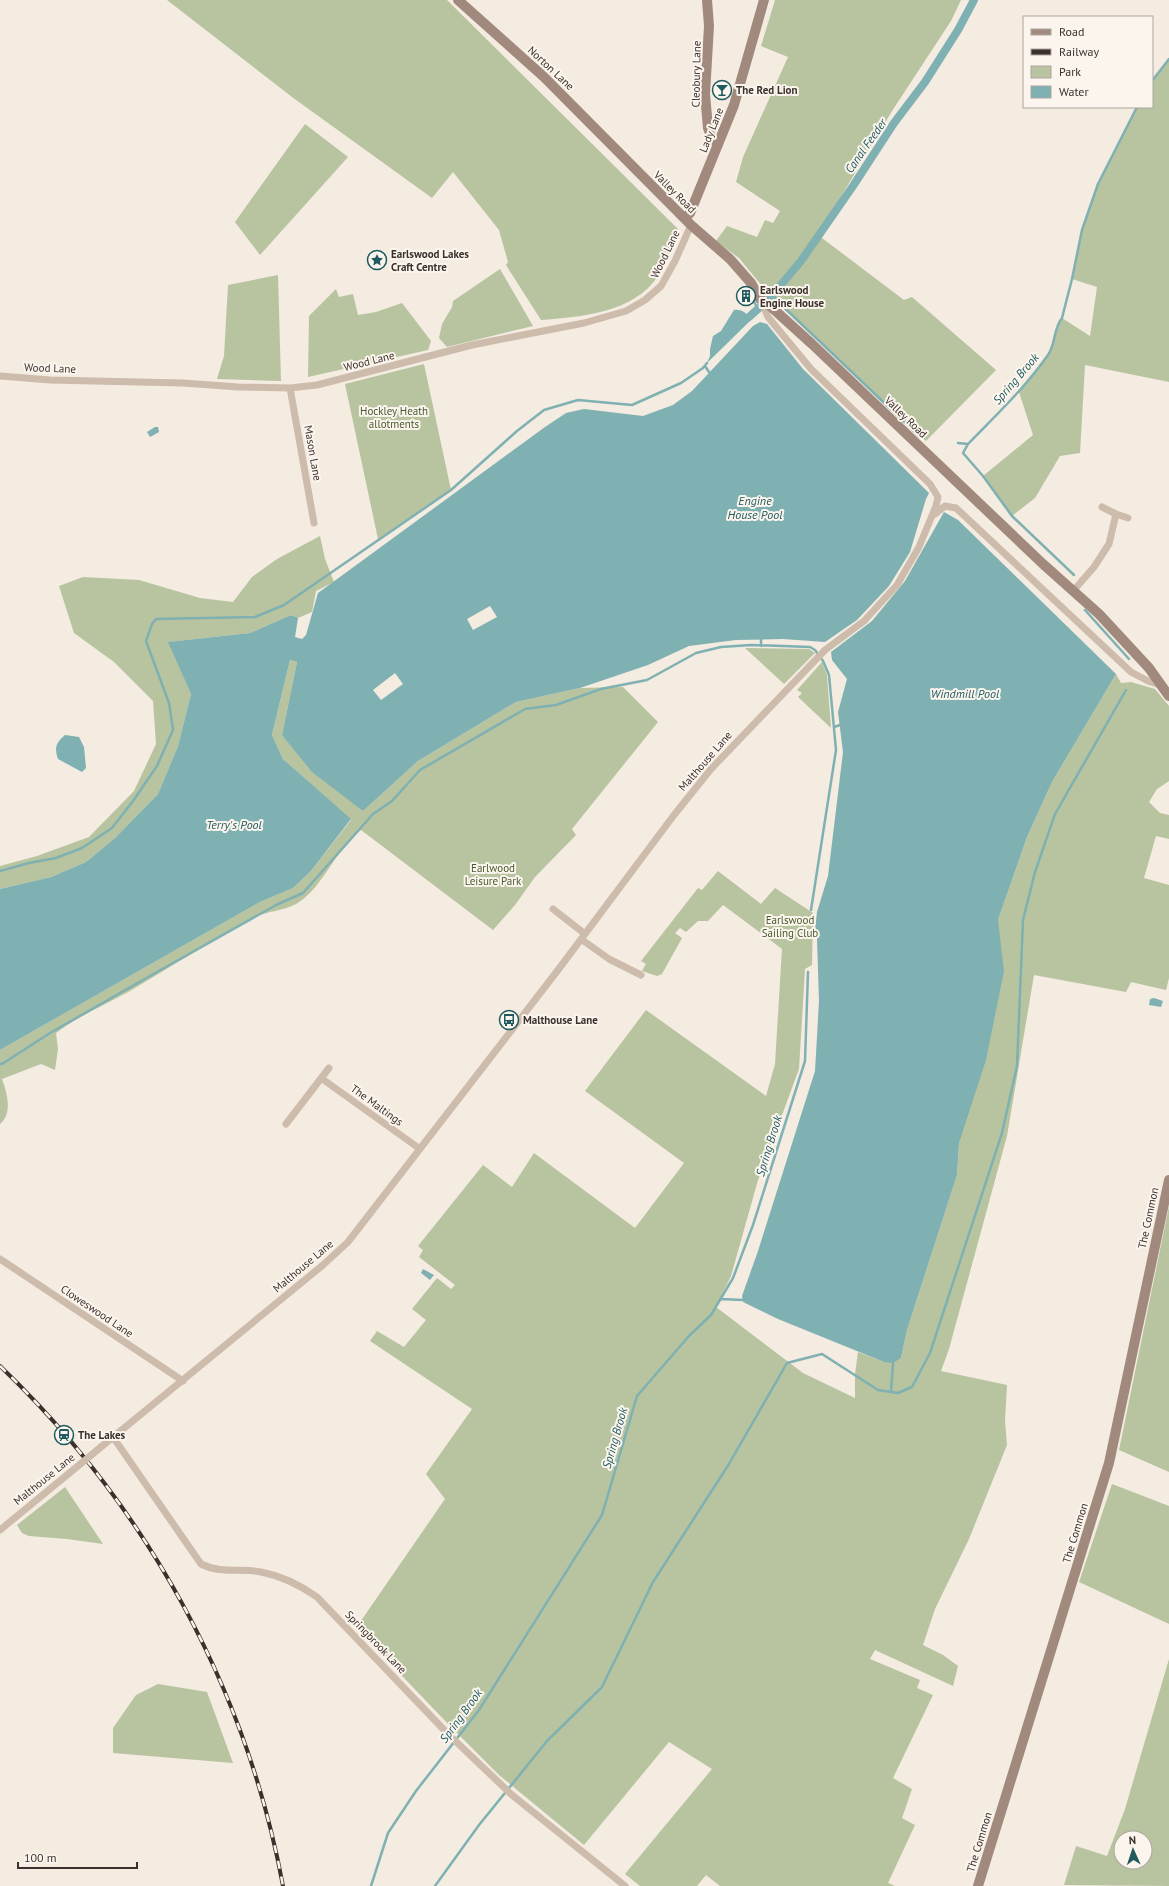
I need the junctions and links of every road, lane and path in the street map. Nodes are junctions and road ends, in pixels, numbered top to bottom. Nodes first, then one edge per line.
1 (458, 0) edge
2 (707, 0) edge
3 (764, 0) edge
4 (718, 145) junction
5 (624, 157) joint
6 (688, 222) junction
7 (760, 299) junction
8 (0, 376) edge
9 (290, 388) junction
10 (1102, 507) dead end
11 (1116, 514) junction
12 (933, 515) junction
13 (1128, 518) dead end
14 (314, 523) dead end
15 (1074, 590) junction
16 (1160, 685) junction
17 (1169, 696) edge
18 (553, 909) dead end
19 (583, 936) junction
20 (641, 975) dead end
21 (329, 1068) dead end
22 (321, 1078) junction
23 (286, 1124) dead end
24 (420, 1149) junction
25 (1169, 1180) edge
26 (0, 1259) edge
27 (183, 1381) junction
28 (113, 1437) junction
29 (0, 1530) edge
30 (625, 1886) edge
31 (978, 1886) edge

1 - 5 street, Norton Lane
2 - 4 street, Cleobury Lane
3 - 4 street, Lady Lane
4 - 6 street, Lady Lane
5 - 6 street, Valley Road
6 - 7 street, Valley Road
6 - 9 street, Wood Lane
7 - 12 street, Malthouse Lane
7 - 15 street, Valley Road
8 - 9 street, Wood Lane
9 - 14 street, Mason Lane
10 - 11 street
11 - 13 street
11 - 15 street
12 - 16 street
12 - 19 street, Malthouse Lane
15 - 16 street, Valley Road
16 - 17 street, Valley Road
18 - 19 street
19 - 20 street
19 - 24 street, Malthouse Lane
21 - 22 street
22 - 23 street
22 - 24 street, The Maltings
24 - 27 street, Malthouse Lane
25 - 31 street, The Common
26 - 27 street, Cloweswood Lane
27 - 28 street, Malthouse Lane
28 - 29 street, Malthouse Lane, bridge
28 - 30 street, Springbrook Lane

